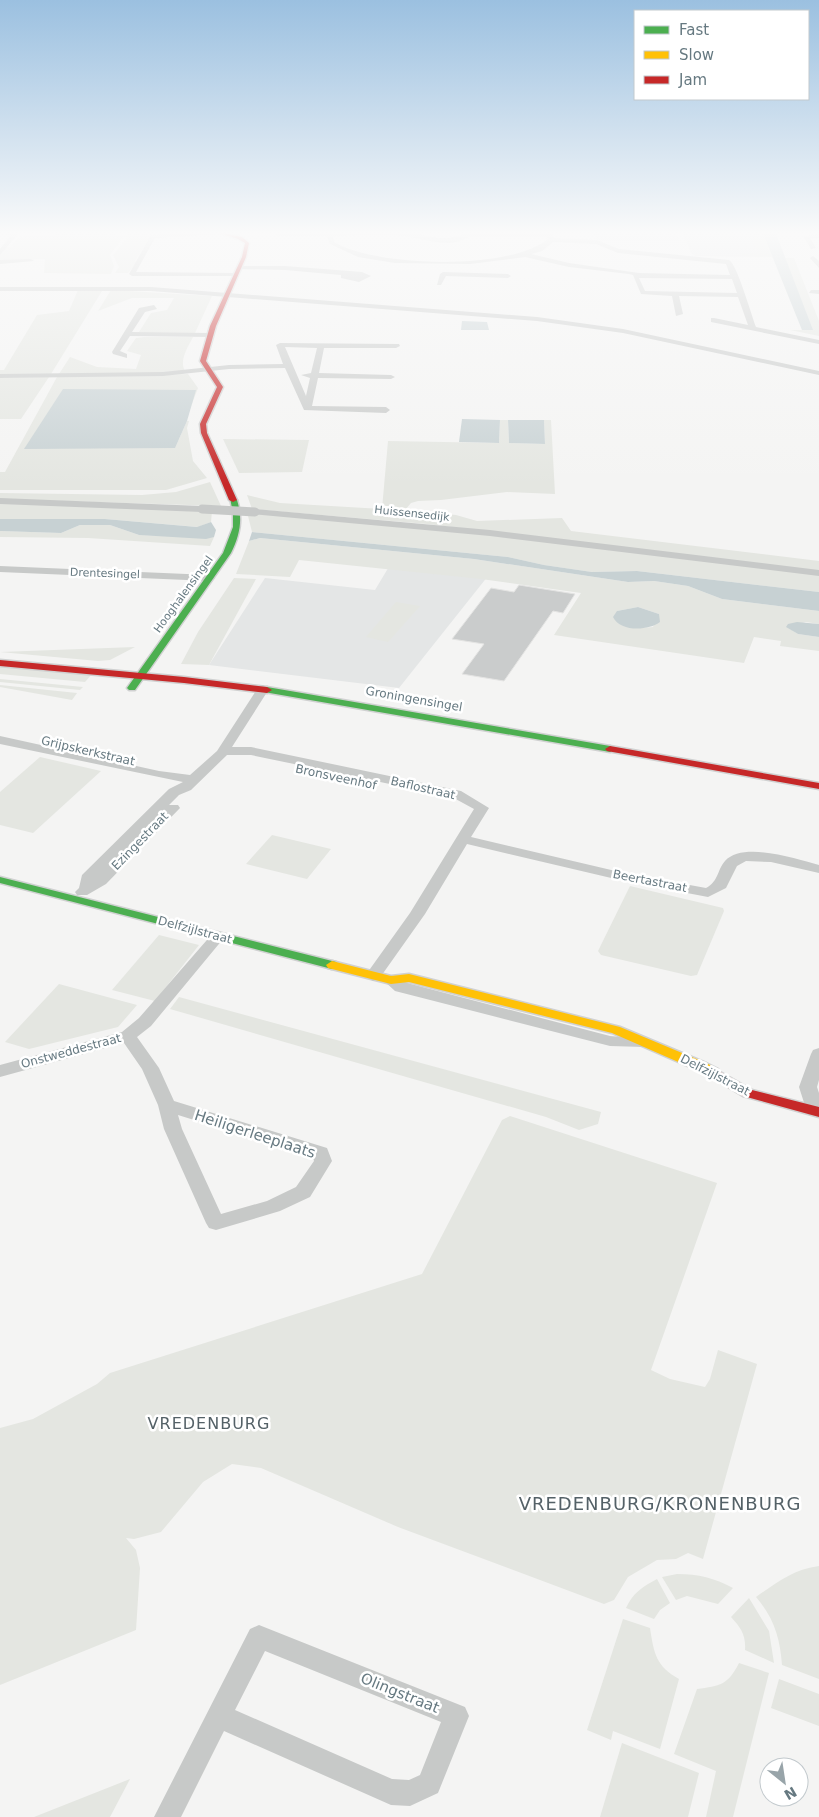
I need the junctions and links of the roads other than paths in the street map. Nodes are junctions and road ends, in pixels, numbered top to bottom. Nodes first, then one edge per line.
1 (138, 316) edge
2 (219, 316) edge
3 (489, 316) edge
4 (749, 316) edge
5 (714, 320) dead end
6 (753, 328) junction
7 (127, 334) junction
8 (209, 338) junction
9 (819, 342) edge
10 (321, 346) junction
11 (396, 346) dead end
12 (124, 356) dead end
13 (288, 366) junction
14 (204, 370) junction
15 (819, 373) edge
16 (0, 376) edge
17 (292, 376) junction
18 (315, 376) junction
19 (391, 377) dead end
20 (307, 408) junction
21 (386, 410) dead end
22 (0, 501) edge
23 (0, 570) edge
24 (819, 573) edge
25 (210, 578) junction
26 (0, 663) edge
27 (139, 677) junction
28 (149, 690) dead end
29 (195, 693) dead end
30 (260, 693) junction
31 (0, 731) edge
32 (0, 740) edge
33 (230, 751) junction
34 (175, 776) junction
35 (190, 783) junction
36 (819, 786) edge
37 (819, 795) edge
38 (467, 801) joint
39 (463, 839) junction
40 (819, 869) edge
41 (0, 880) edge
42 (81, 893) junction
43 (218, 936) junction
44 (373, 976) junction
45 (391, 980) joint
46 (128, 1036) junction
47 (640, 1043) joint
48 (819, 1054) edge
49 (0, 1058) edge
50 (21, 1065) junction
51 (0, 1070) edge
52 (167, 1106) junction
53 (817, 1106) edge
54 (219, 1716) junction
55 (167, 1817) edge

1 - 7 street
2 - 8 street
3 - 15 street
4 - 6 street
5 - 6 street
6 - 9 street
7 - 8 street
7 - 12 street
8 - 14 street
10 - 11 street
10 - 13 street
10 - 18 street
13 - 14 street
13 - 17 street
14 - 16 street
14 - 25 street, Hooghalensingel
17 - 18 street
17 - 20 street
18 - 19 street
18 - 20 street
20 - 21 street
22 - 24 street, Huissensedijk, bridge
23 - 25 street, Drentesingel
25 - 27 street, Hooghalensingel
26 - 27 street, Groningensingel
27 - 28 street, Hooghalensingel
27 - 30 street, Groningensingel
29 - 30 street, Groningensingel
30 - 33 street, Ezingestraat
30 - 36 street, Groningensingel
30 - 37 street, Groningensingel
31 - 34 street, Grijpskerkstraat
32 - 34 street, Grijpskerkstraat
33 - 35 street, Ezingestraat
33 - 38 street, Bronsveenhof
34 - 35 street, Grijpskerkstraat
35 - 42 street, Ezingestraat
38 - 39 street, Baflostraat
39 - 40 street, Beertastraat
39 - 44 street, Baflostraat
41 - 42 street, Delfzijlstraat
42 - 43 street, Delfzijlstraat
43 - 44 street, Delfzijlstraat
43 - 46 street, Onstweddestraat
44 - 45 street, Delfzijlstraat
45 - 47 street, Delfzijlstraat
46 - 50 street, Onstweddestraat
46 - 52 street, Heiligerleeplaats
47 - 53 street, Delfzijlstraat
48 - 53 street
49 - 50 street
50 - 51 street, Onstweddestraat
52 - 52 street, Heiligerleeplaats
54 - 54 street, Olingstraat
54 - 55 street, Olingstraat

